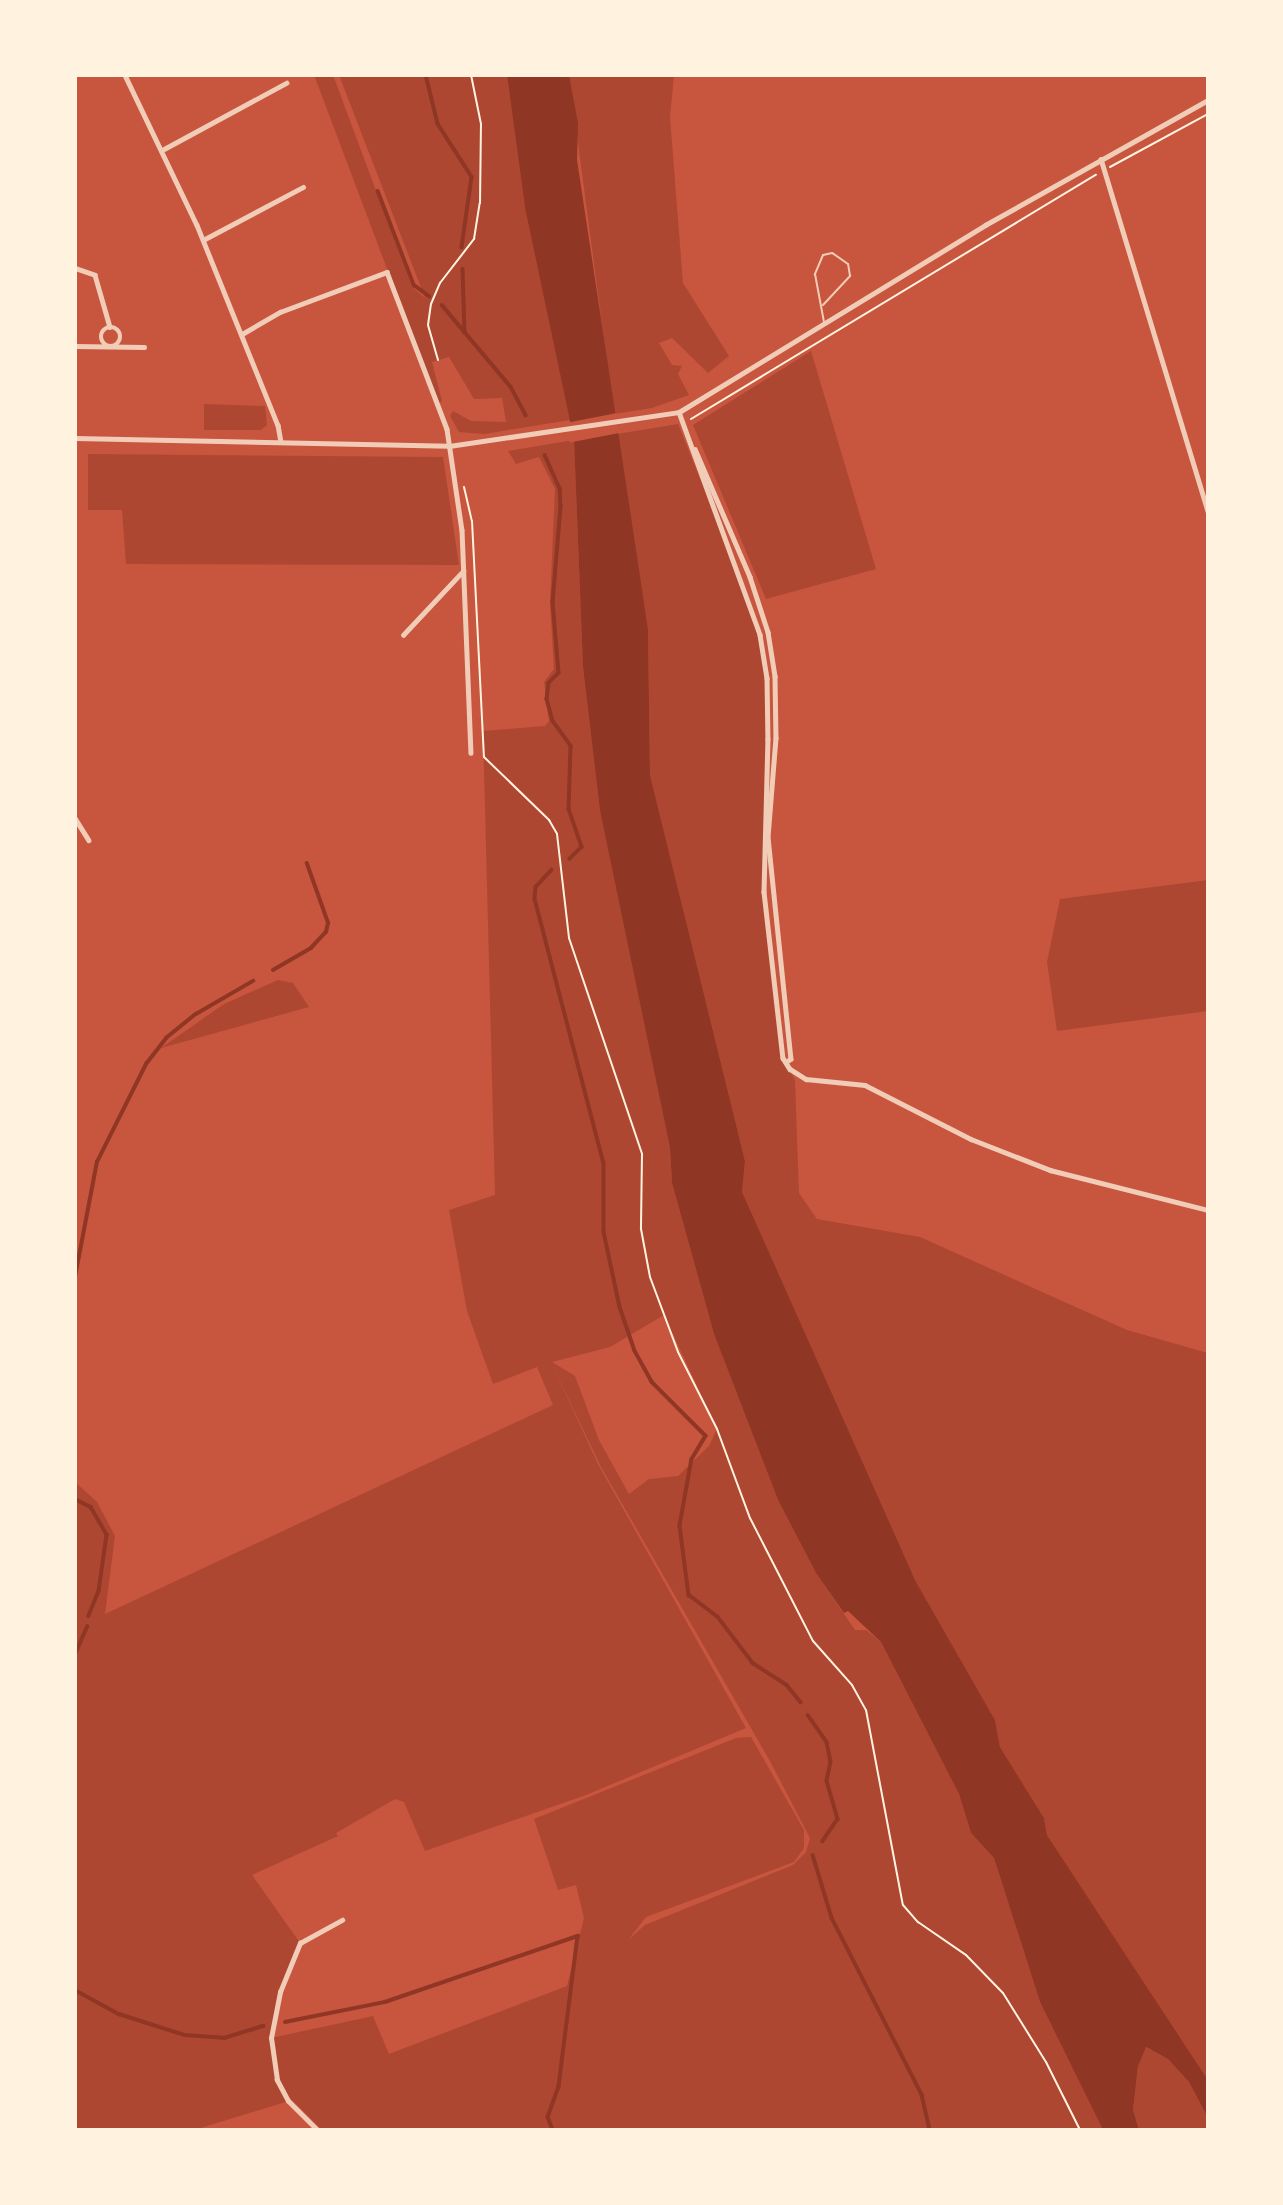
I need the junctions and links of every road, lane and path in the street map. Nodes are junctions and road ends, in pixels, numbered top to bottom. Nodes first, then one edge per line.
1 (125, 75) edge
2 (471, 75) edge
3 (286, 83) dead end
4 (1208, 100) edge
5 (1208, 114) edge
6 (164, 149) junction
7 (1101, 158) junction
8 (1106, 169) junction
9 (303, 187) dead end
10 (203, 240) junction
11 (75, 268) edge
12 (823, 305) junction
13 (824, 323) junction
14 (110, 327) junction
15 (242, 334) junction
16 (75, 346) edge
17 (111, 347) junction
18 (144, 347) dead end
19 (438, 360) dead end
20 (679, 412) junction
21 (682, 420) junction
22 (75, 438) edge
23 (281, 442) junction
24 (693, 445) junction
25 (449, 446) junction
26 (463, 482) dead end
27 (1208, 512) edge
28 (463, 571) junction
29 (403, 635) dead end
30 (471, 753) dead end
31 (75, 818) edge
32 (89, 841) dead end
33 (788, 1062) junction
34 (1208, 1210) edge
35 (342, 1920) dead end
36 (317, 2130) edge
37 (1080, 2130) edge

1 - 6 street
2 - 19 path
3 - 6 street
4 - 7 street
5 - 8 path
6 - 10 street
7 - 8 street
7 - 13 street
8 - 21 path
8 - 27 street
9 - 10 street
10 - 15 street
11 - 14 street
12 - 12 lane
12 - 13 lane
13 - 20 street
14 - 17 street
14 - 17 street
15 - 23 street
15 - 25 street
16 - 17 street
17 - 18 street
20 - 21 street
20 - 25 street
21 - 24 street
22 - 23 street
23 - 25 street
24 - 33 street
24 - 33 street
25 - 28 street
26 - 37 path
28 - 29 street
28 - 30 street
31 - 32 street
33 - 34 street
35 - 36 street

